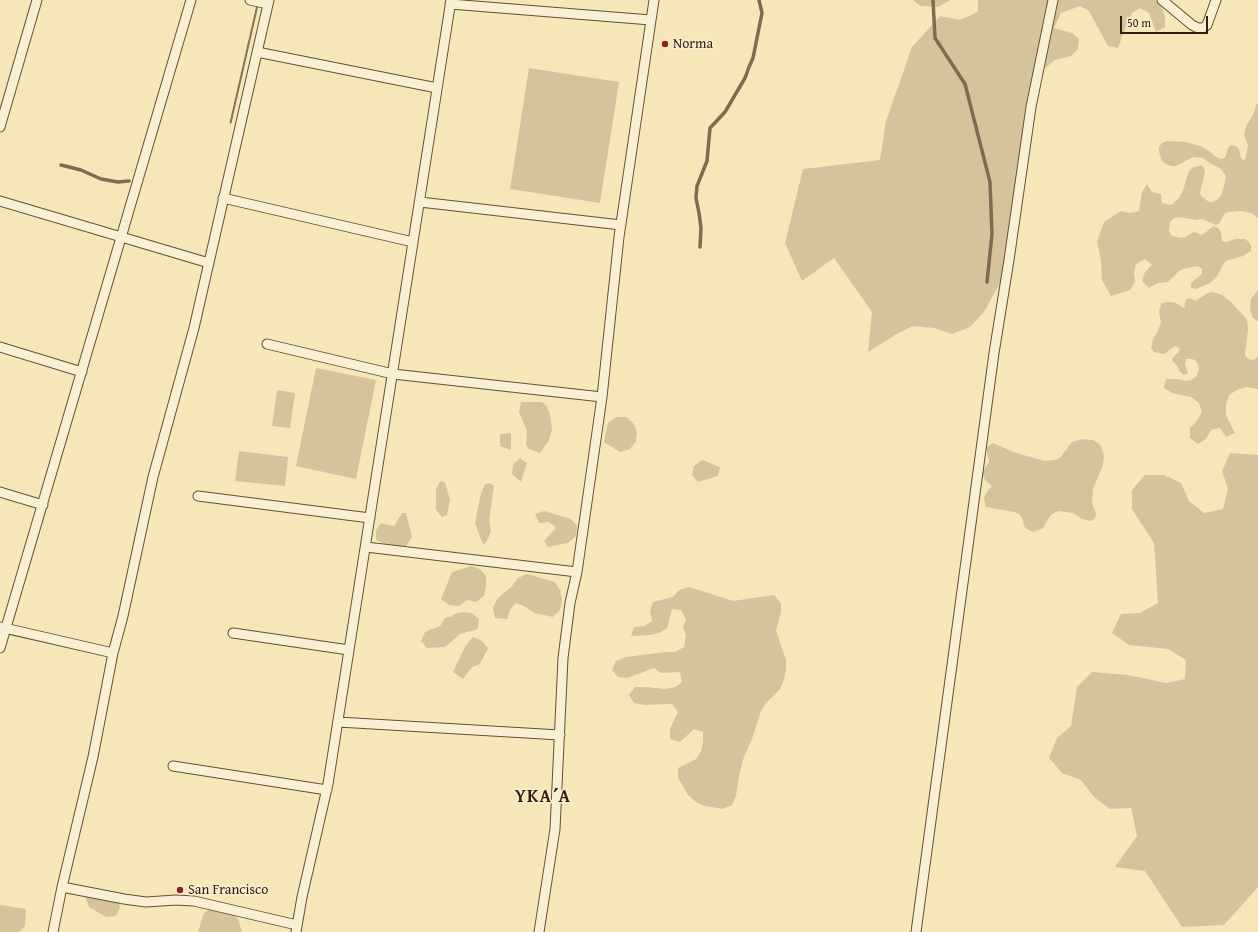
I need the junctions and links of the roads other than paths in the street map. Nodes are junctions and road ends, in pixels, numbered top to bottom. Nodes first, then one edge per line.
1 (37, 0) edge
2 (191, 0) edge
3 (250, 0) edge
4 (654, 0) edge
5 (1053, 0) edge
6 (1162, 0) edge
7 (1216, 0) edge
8 (268, 2) edge
9 (450, 2) edge
10 (651, 20) junction
11 (257, 52) junction
12 (437, 88) junction
13 (0, 127) edge
14 (223, 198) junction
15 (0, 201) edge
16 (420, 202) junction
17 (621, 225) junction
18 (122, 237) junction
19 (414, 242) junction
20 (209, 263) junction
21 (267, 344) dead end
22 (0, 347) edge
23 (82, 372) junction
24 (393, 374) junction
25 (602, 397) junction
26 (0, 492) edge
27 (198, 496) dead end
28 (43, 505) junction
29 (370, 518) junction
30 (366, 547) junction
31 (577, 572) junction
32 (3, 628) edge
33 (233, 633) dead end
34 (0, 648) edge
35 (350, 650) junction
36 (114, 653) junction
37 (338, 722) junction
38 (560, 735) junction
39 (172, 766) dead end
40 (327, 790) junction
41 (62, 887) junction
42 (297, 928) edge
43 (53, 932) edge
44 (539, 932) edge
45 (916, 932) edge

1 - 13 street
2 - 18 street
3 - 8 street
4 - 10 street
5 - 45 street
6 - 7 street
8 - 11 street
9 - 10 street
9 - 12 street
10 - 17 street
11 - 12 street
11 - 14 street
12 - 16 street
14 - 19 street
14 - 20 street
15 - 18 street
16 - 17 street
16 - 19 street
17 - 25 street
18 - 20 street
18 - 23 street
19 - 24 street
20 - 36 street
21 - 24 street
22 - 23 street
23 - 28 street
24 - 25 street
24 - 29 street
25 - 31 street
26 - 28 street
27 - 29 street
28 - 32 street
29 - 30 street
30 - 31 street
30 - 35 street
31 - 38 street
32 - 34 street
32 - 36 street
33 - 35 street
35 - 37 street
36 - 41 street
37 - 38 street
37 - 40 street
38 - 44 street
39 - 40 street
40 - 42 street
41 - 42 street
41 - 43 street

